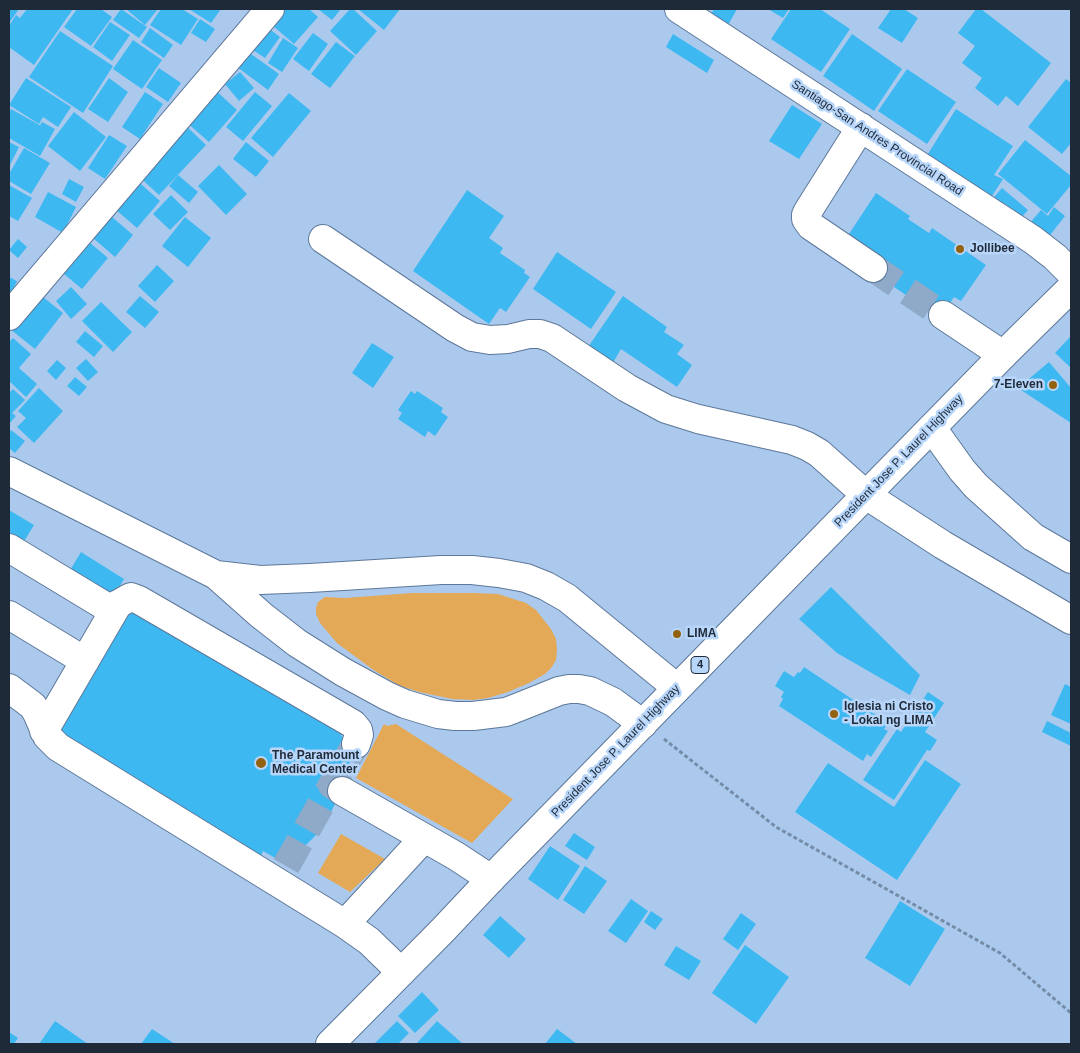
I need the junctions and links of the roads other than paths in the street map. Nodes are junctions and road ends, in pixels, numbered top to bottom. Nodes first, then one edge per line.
1 (270, 9) edge
2 (679, 9) edge
3 (861, 127) junction
4 (322, 239) dead end
5 (873, 268) tunnel mouth
6 (1071, 273) edge
7 (1071, 288) edge
8 (944, 315) tunnel mouth
9 (9, 316) edge
10 (1003, 355) junction
11 (932, 428) junction
12 (9, 471) edge
13 (866, 495) junction
14 (9, 548) edge
15 (1070, 556) edge
16 (216, 575) junction
17 (118, 604) junction
18 (9, 615) edge
19 (1071, 620) edge
20 (85, 661) junction
21 (9, 688) edge
22 (677, 688) junction
23 (643, 724) junction
24 (44, 731) junction
25 (356, 744) tunnel mouth
26 (342, 791) tunnel mouth
27 (424, 838) junction
28 (491, 879) junction
29 (345, 924) junction
30 (401, 972) junction
31 (330, 1044) edge

1 - 9 main road
2 - 3 main road, Santiago-San Andres Provincial Road
3 - 5 main road
3 - 6 main road, Santiago-San Andres Provincial Road
4 - 13 main road
7 - 10 main road, President Jose P. Laurel Highway / 4
8 - 10 main road
10 - 11 main road, President Jose P. Laurel Highway / 4
11 - 13 main road, President Jose P. Laurel Highway / 4
11 - 15 main road
12 - 16 main road
13 - 19 main road
13 - 22 main road, President Jose P. Laurel Highway / 4
14 - 17 main road
16 - 22 main road
16 - 23 main road
17 - 20 main road
17 - 25 main road
18 - 20 main road
20 - 24 main road
21 - 24 main road
22 - 23 main road, President Jose P. Laurel Highway / 4
23 - 28 main road, President Jose P. Laurel Highway / 4
24 - 29 main road
26 - 27 main road
27 - 28 main road
27 - 29 main road
28 - 30 main road, President Jose P. Laurel Highway / 4
29 - 30 main road
30 - 31 main road, President Jose P. Laurel Highway / 4

